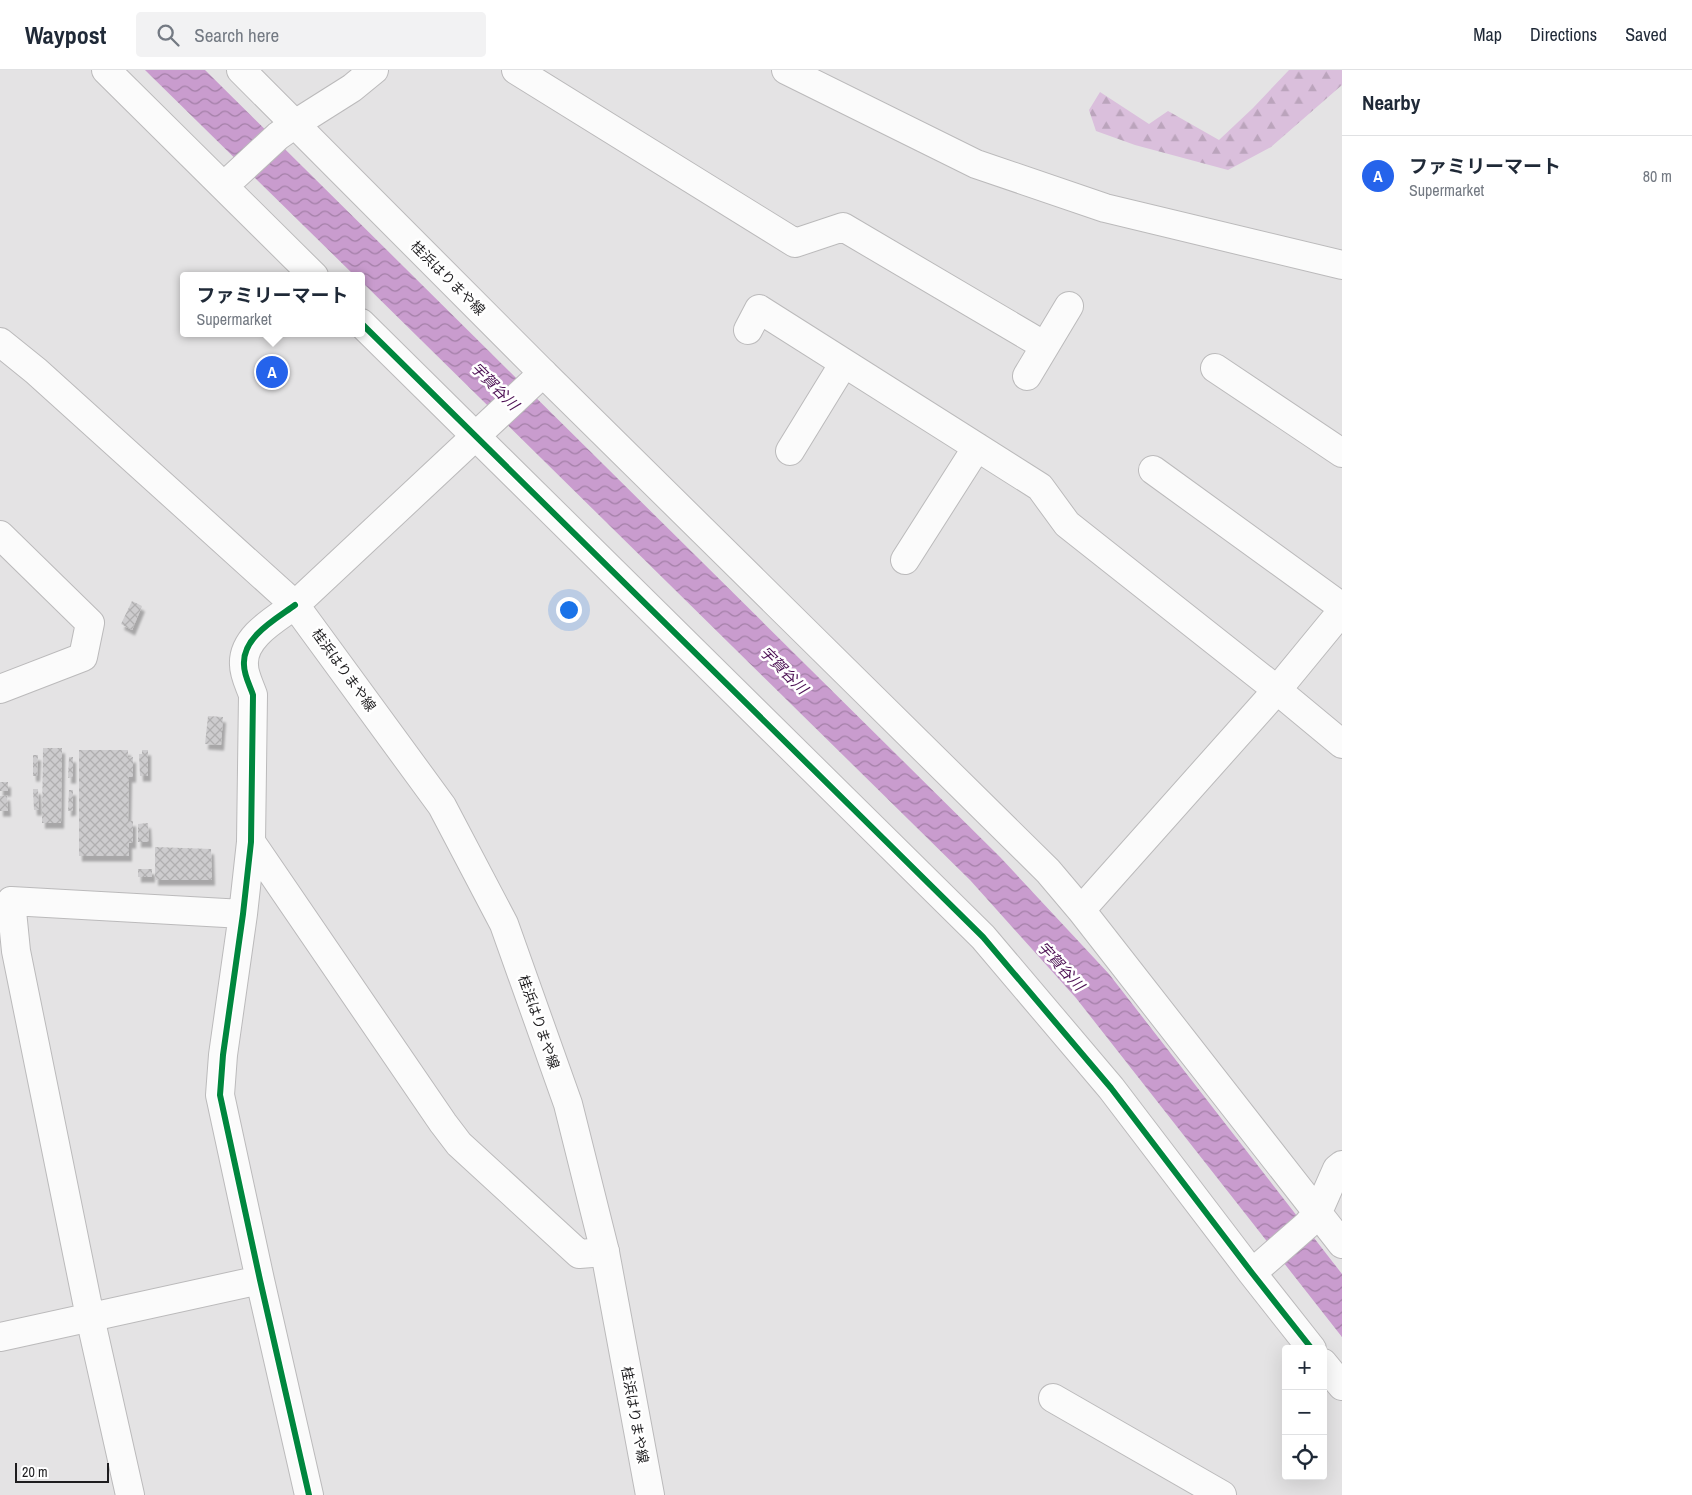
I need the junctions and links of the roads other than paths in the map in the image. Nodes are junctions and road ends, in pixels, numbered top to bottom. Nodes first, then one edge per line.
1 (106, 70) edge
2 (241, 70) edge
3 (374, 70) edge
4 (516, 70) edge
5 (786, 70) edge
6 (286, 130) junction
7 (224, 186) junction
8 (1342, 265) edge
9 (310, 272) edge
10 (1069, 306) dead end
11 (365, 327) edge
12 (748, 330) dead end
13 (0, 342) edge
14 (1046, 346) junction
15 (844, 363) junction
16 (1215, 368) dead end
17 (1027, 376) dead end
18 (536, 380) junction
19 (482, 431) junction
20 (977, 447) junction
21 (790, 450) dead end
22 (1342, 453) edge
23 (1153, 470) dead end
24 (0, 535) edge
25 (905, 560) dead end
26 (295, 605) junction
27 (1342, 609) edge
28 (0, 689) edge
29 (1277, 690) junction
30 (1342, 744) edge
31 (251, 842) junction
32 (6, 900) edge
33 (1082, 910) junction
34 (243, 914) junction
35 (1342, 1165) edge
36 (1313, 1219) junction
37 (1342, 1244) edge
38 (605, 1252) junction
39 (1260, 1266) junction
40 (260, 1280) junction
41 (90, 1317) junction
42 (0, 1337) edge
43 (1309, 1345) edge
44 (1327, 1367) edge
45 (1342, 1386) edge
46 (1053, 1398) dead end
47 (130, 1495) edge
48 (309, 1495) edge
49 (650, 1495) edge
50 (1222, 1495) edge

1 - 7 street
2 - 6 street, 桂浜はりまや線
3 - 6 street
4 - 14 street
5 - 8 street
6 - 7 street
6 - 18 street, 桂浜はりまや線
7 - 9 street
10 - 14 street
11 - 19 street
12 - 15 street
13 - 26 street, 桂浜はりまや線
14 - 17 street
15 - 20 street
15 - 21 street
16 - 22 street
18 - 19 street
18 - 33 street, 桂浜はりまや線
19 - 26 street
19 - 39 street
20 - 25 street
20 - 29 street
23 - 27 street
24 - 28 street
26 - 31 street
26 - 38 street, 桂浜はりまや線
27 - 29 street
29 - 30 street
29 - 33 street
31 - 34 street
31 - 38 street
32 - 34 street
32 - 41 street
33 - 36 street, 桂浜はりまや線
34 - 40 street
35 - 36 street
36 - 37 street, 桂浜はりまや線
36 - 39 street
38 - 49 street, 桂浜はりまや線
39 - 43 street
40 - 41 street
40 - 48 street
41 - 42 street
41 - 47 street
44 - 45 street
46 - 50 street

